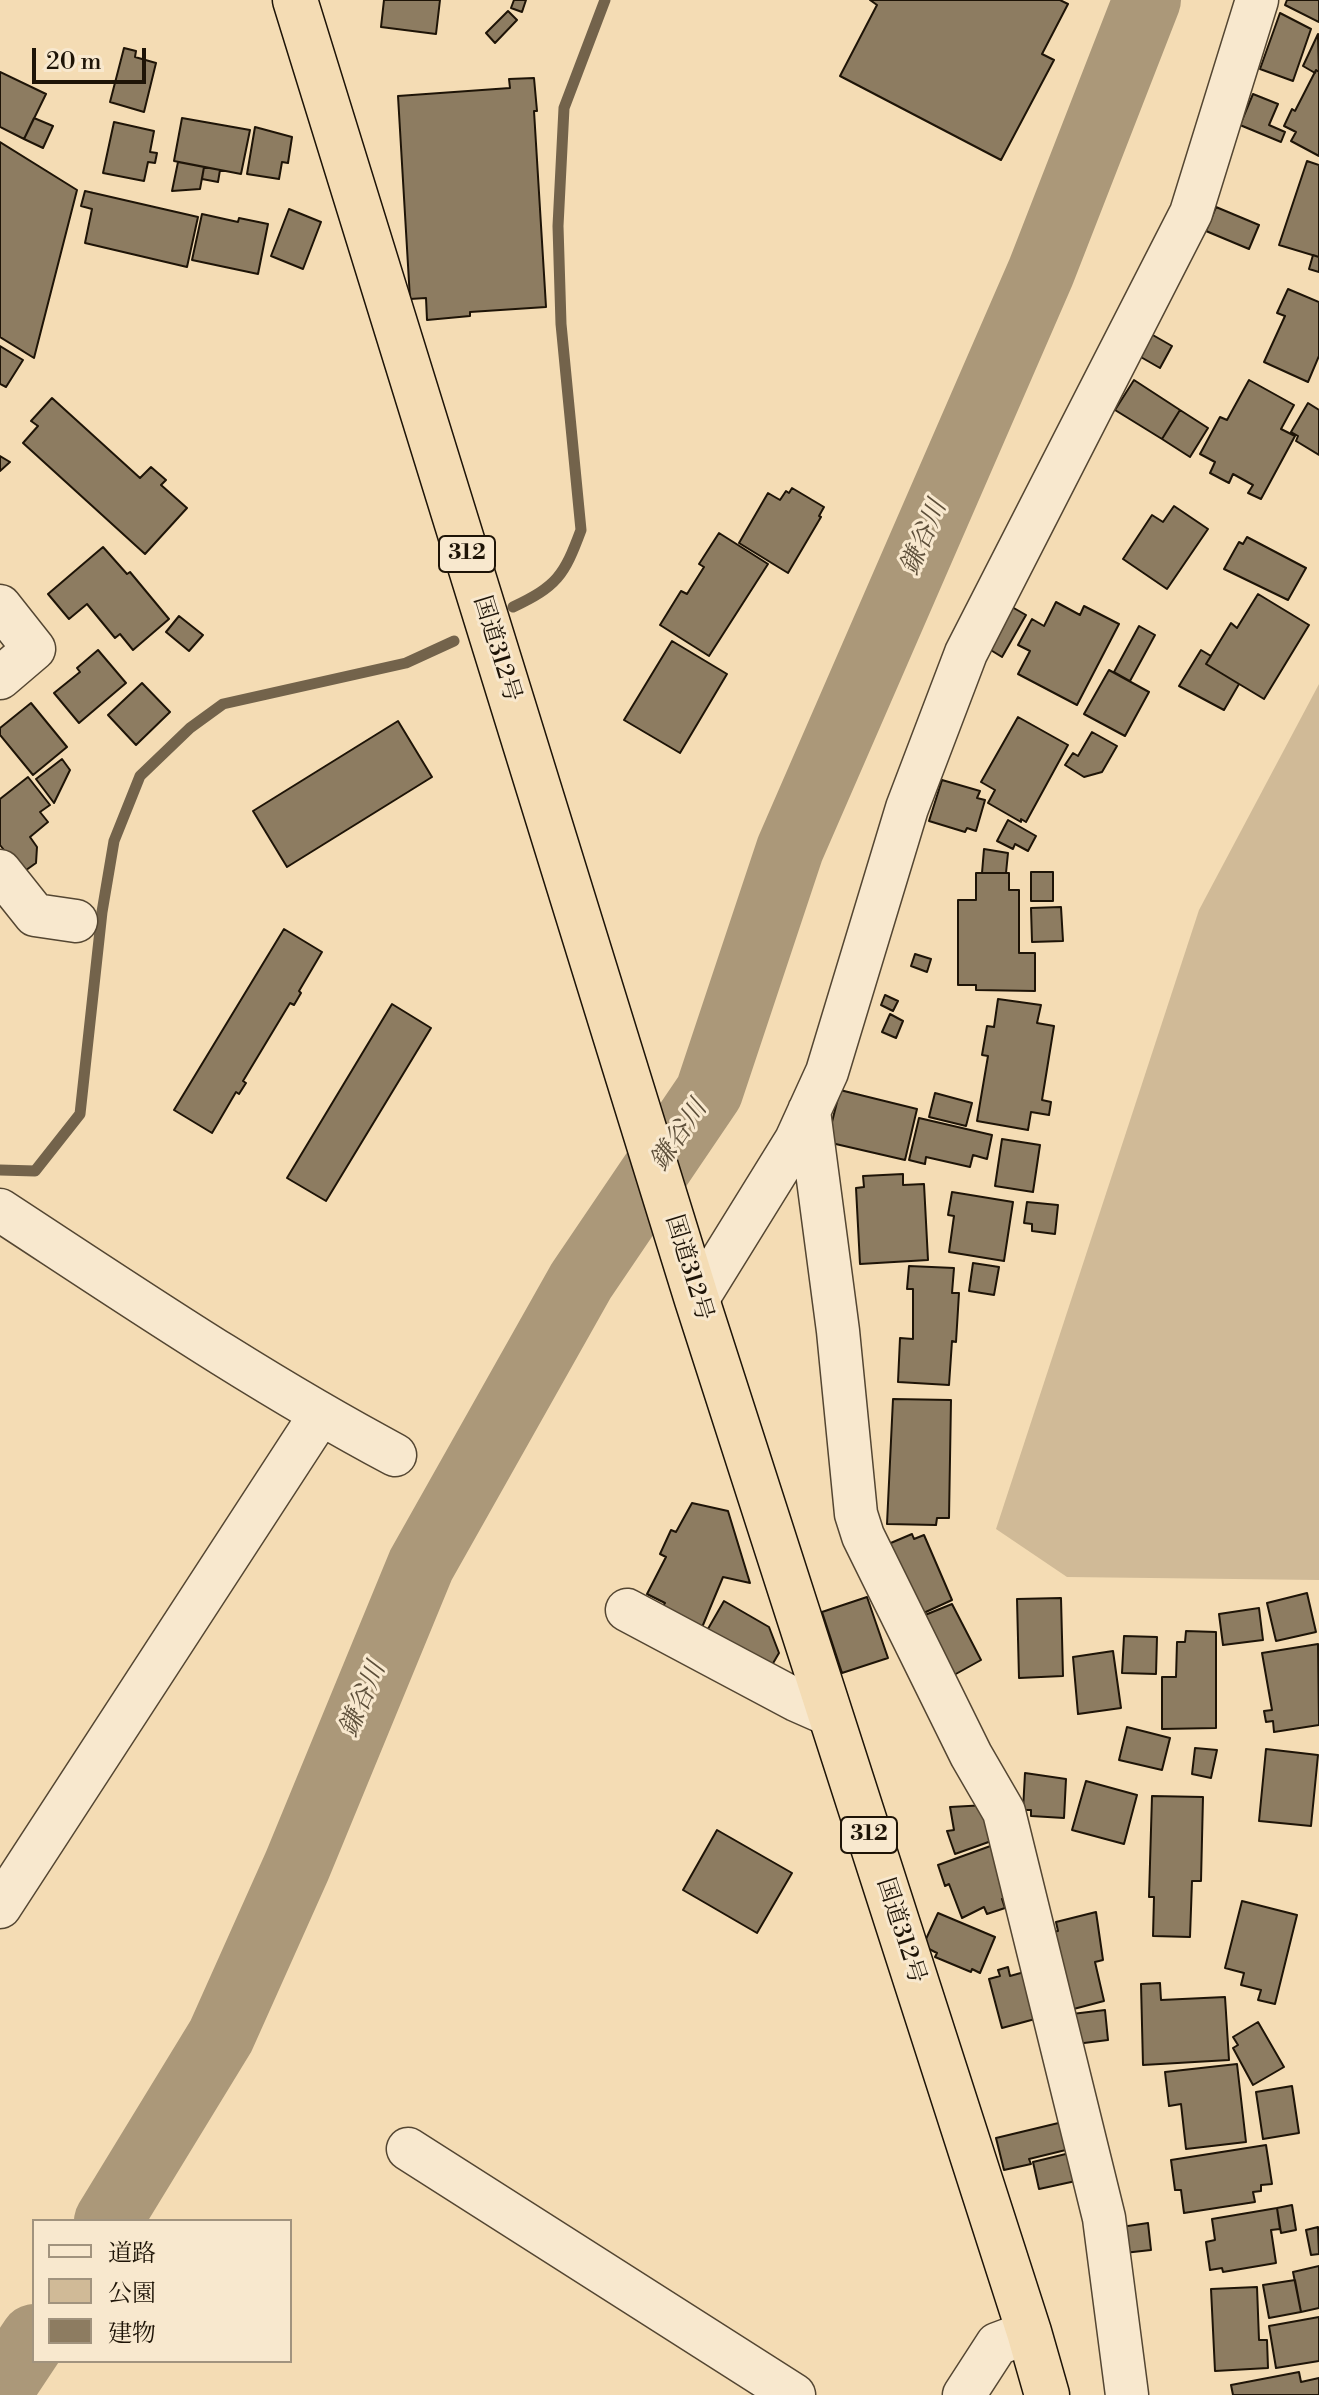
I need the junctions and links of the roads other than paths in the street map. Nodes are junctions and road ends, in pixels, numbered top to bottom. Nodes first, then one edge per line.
1 (295, 0) edge
2 (1257, 0) edge
3 (0, 606) edge
4 (0, 678) edge
5 (0, 871) edge
6 (76, 921) dead end
7 (809, 1111) junction
8 (0, 1210) edge
9 (694, 1287) junction
10 (320, 1415) junction
11 (395, 1455) dead end
12 (627, 1610) dead end
13 (830, 1715) junction
14 (0, 1907) edge
15 (408, 2149) dead end
16 (1029, 2332) junction
17 (794, 2395) edge
18 (964, 2395) edge
19 (1047, 2395) edge
20 (1127, 2395) edge

1 - 9 highway, 国道312号 / 312
2 - 7 street
3 - 4 street
5 - 6 street
7 - 9 street
7 - 20 street
8 - 10 street
9 - 13 highway, 国道312号 / 312
10 - 11 street
10 - 14 street
12 - 13 street
13 - 16 highway, 国道312号 / 312
15 - 17 street
16 - 18 street
16 - 19 highway, 国道312号 / 312

